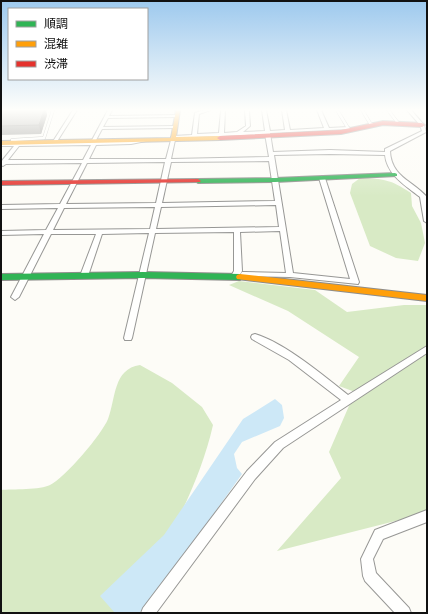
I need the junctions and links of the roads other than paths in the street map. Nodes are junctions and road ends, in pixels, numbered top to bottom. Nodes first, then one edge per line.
1 (39, 139) edge
2 (56, 139) edge
3 (96, 139) edge
4 (173, 139) junction
5 (180, 139) edge
6 (269, 139) edge
7 (410, 139) edge
8 (15, 142) junction
9 (54, 142) junction
10 (1, 143) edge
11 (94, 143) junction
12 (387, 154) junction
13 (271, 157) junction
14 (167, 160) junction
15 (85, 161) junction
16 (3, 164) edge
17 (395, 175) junction
18 (322, 178) junction
19 (275, 180) junction
20 (162, 181) junction
21 (73, 182) junction
22 (1, 183) edge
23 (278, 203) junction
24 (157, 205) junction
25 (62, 206) junction
26 (1, 207) edge
27 (427, 221) edge
28 (237, 229) junction
29 (283, 229) junction
30 (100, 231) junction
31 (152, 231) junction
32 (48, 232) junction
33 (1, 233) edge
34 (143, 275) junction
35 (290, 275) junction
36 (84, 276) junction
37 (239, 276) junction
38 (1, 277) edge
39 (25, 277) junction
40 (15, 297) dead end
41 (427, 298) edge
42 (255, 337) dead end
43 (128, 338) dead end
44 (427, 349) edge
45 (348, 400) junction
46 (427, 516) edge
47 (148, 613) edge
48 (404, 613) edge

1 - 8 lane
2 - 9 street
3 - 11 street
4 - 5 street
4 - 11 street
4 - 14 street
6 - 13 street
7 - 12 street
8 - 9 street
8 - 10 street
8 - 11 street
8 - 16 street
9 - 11 street
11 - 15 street
12 - 13 street
12 - 17 street
13 - 14 street
13 - 19 street
14 - 15 street
14 - 20 street
15 - 16 street
15 - 21 street
17 - 18 street
17 - 27 street
18 - 19 street
18 - 35 street
19 - 20 street
19 - 23 street
20 - 21 street
20 - 24 street
21 - 22 street
21 - 25 street
23 - 24 street
23 - 29 street
24 - 25 street
24 - 31 street
25 - 26 street
25 - 32 street
28 - 29 street
28 - 31 street
28 - 37 street
29 - 35 street
30 - 31 street
30 - 32 street
30 - 36 street
31 - 34 street
32 - 33 street
32 - 39 street
34 - 36 street
34 - 37 street
34 - 43 street
35 - 37 street
36 - 39 street
37 - 41 street
38 - 39 street
39 - 40 street
42 - 45 street
44 - 45 street
45 - 47 street
46 - 48 street

